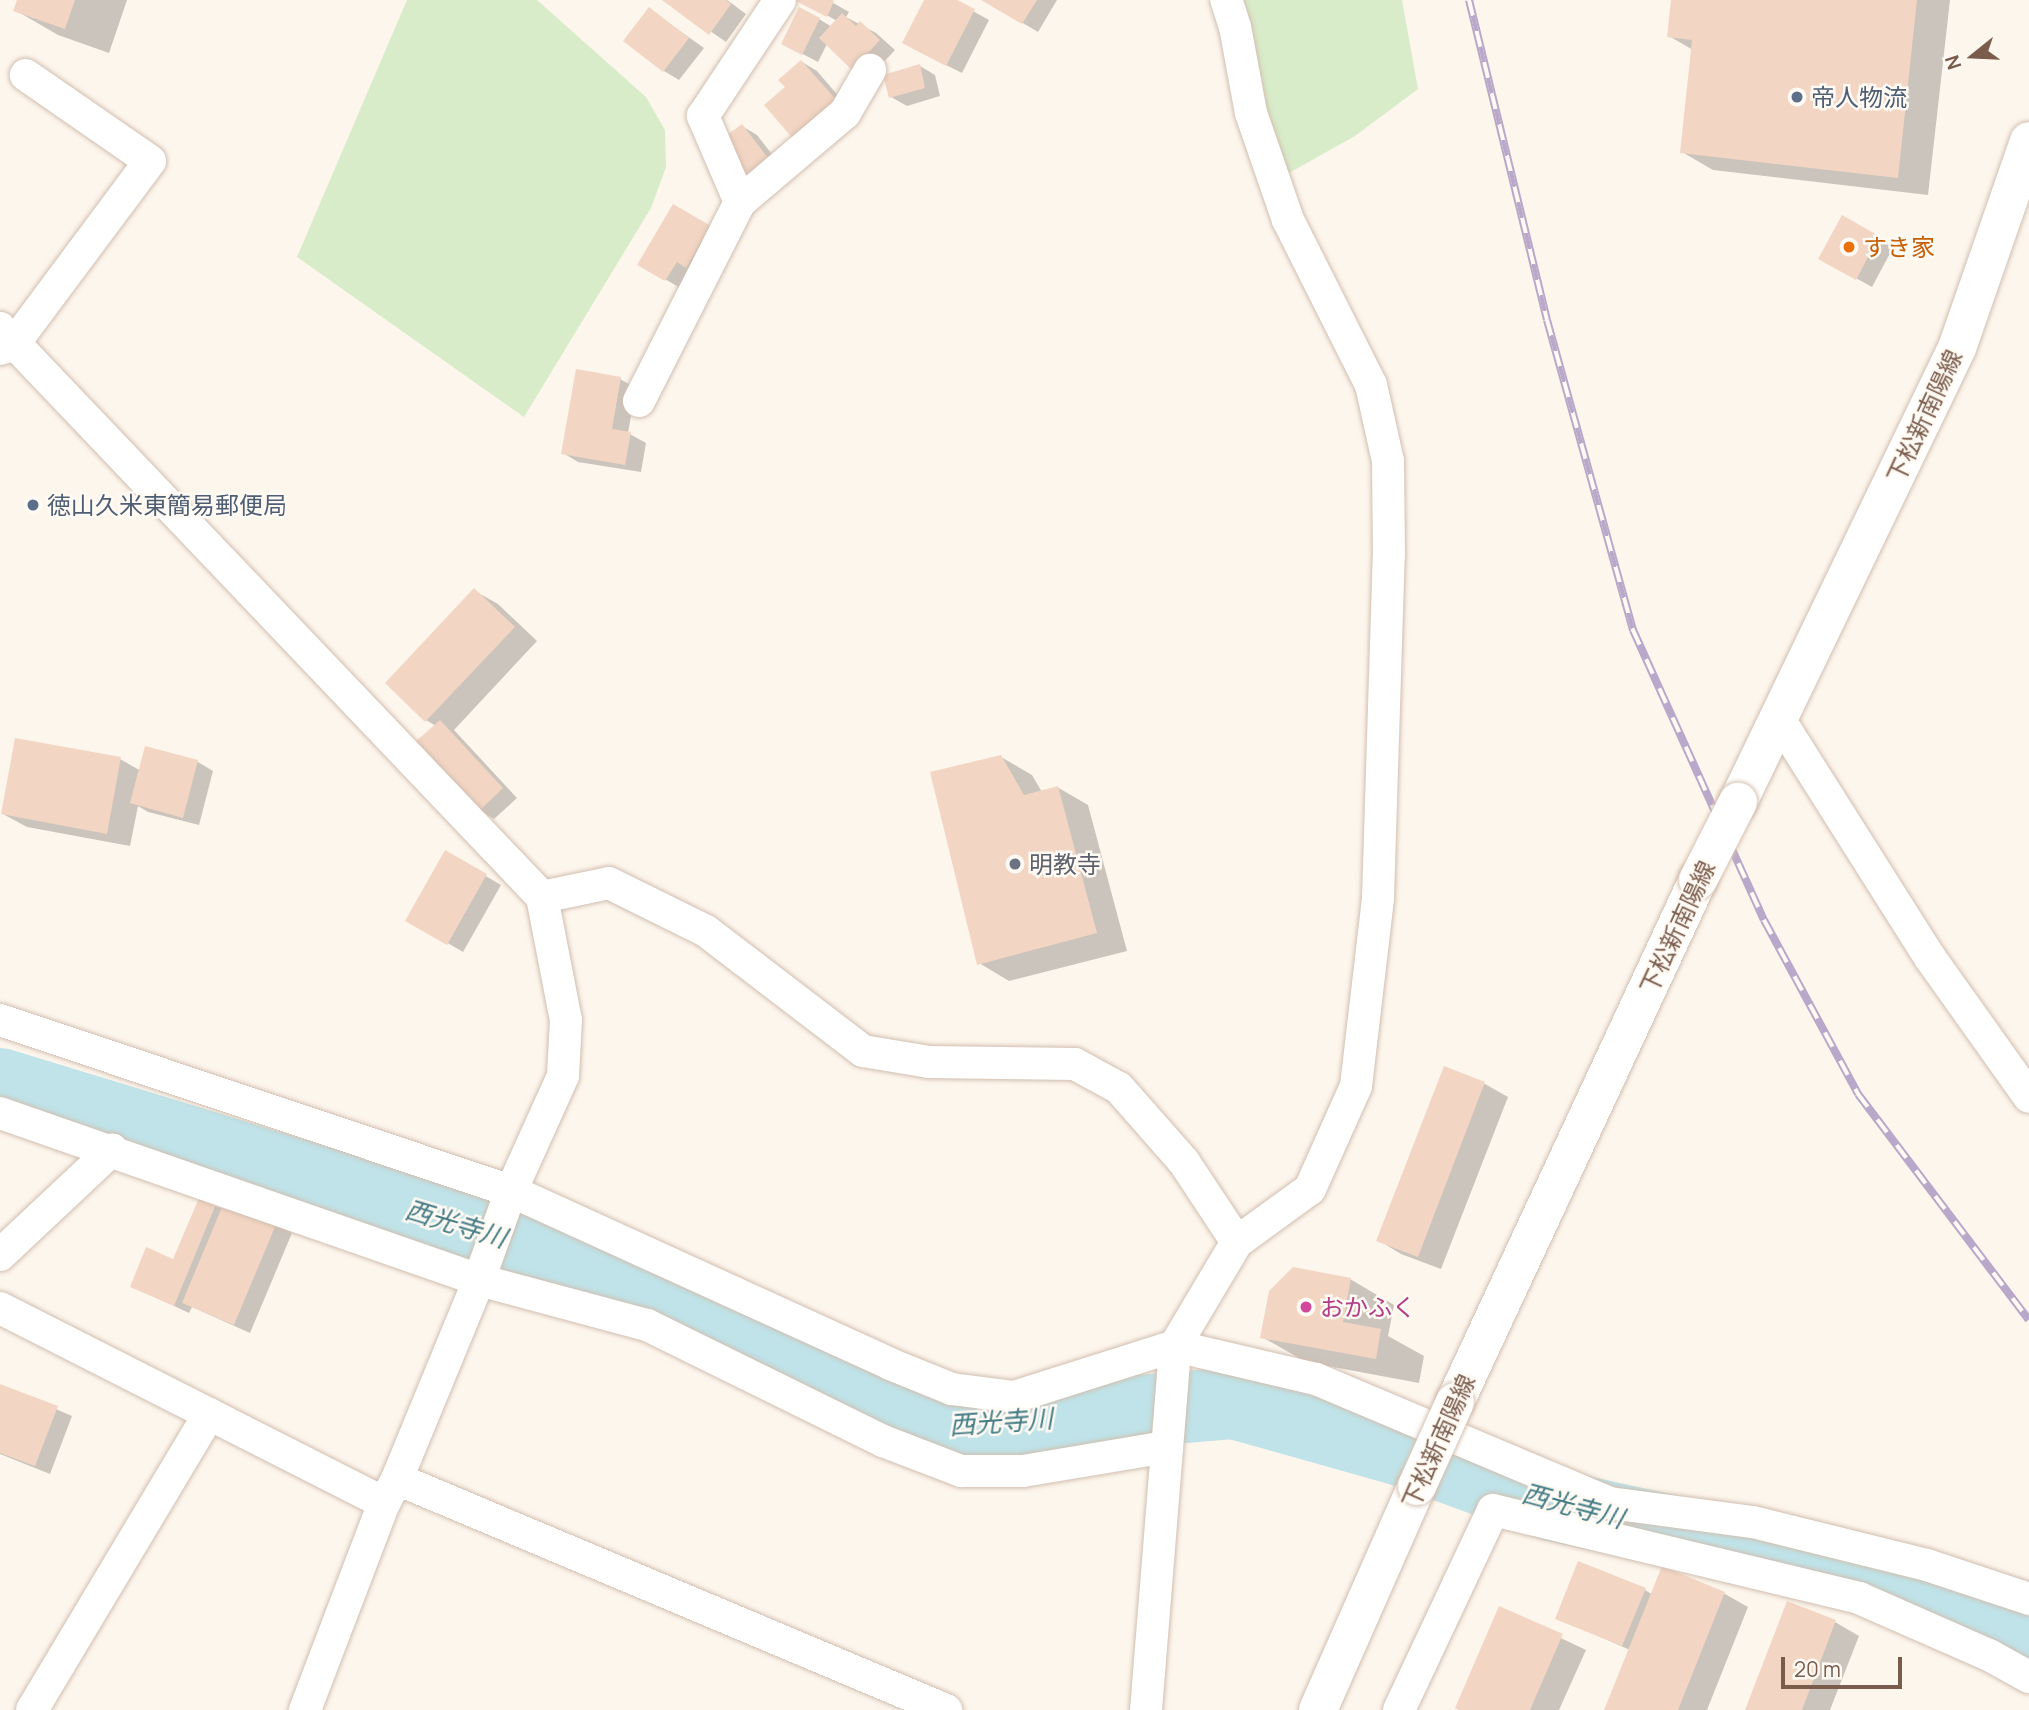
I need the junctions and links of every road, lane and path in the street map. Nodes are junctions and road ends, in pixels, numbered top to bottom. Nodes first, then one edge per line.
1 (780, 0) edge
2 (1226, 0) edge
3 (870, 70) dead end
4 (26, 75) dead end
5 (2029, 141) edge
6 (740, 202) junction
7 (4, 341) edge
8 (639, 401) dead end
9 (1779, 719) junction
10 (542, 897) junction
11 (0, 1020) edge
12 (2029, 1097) edge
13 (0, 1113) edge
14 (112, 1150) junction
15 (511, 1191) junction
16 (1237, 1242) junction
17 (0, 1255) edge
18 (479, 1280) junction
19 (0, 1308) edge
20 (1175, 1346) junction
21 (209, 1414) junction
22 (1167, 1447) junction
23 (390, 1491) junction
24 (2029, 1599) edge
25 (2029, 1677) edge
26 (32, 1710) edge
27 (305, 1710) edge
28 (946, 1710) edge
29 (1146, 1710) edge
30 (1318, 1710) edge
31 (1399, 1710) edge

1 - 6 street
2 - 16 street
3 - 6 street
4 - 7 street
5 - 9 main road, 下松新南陽線
6 - 8 street
7 - 10 street
9 - 12 street
9 - 30 main road, 下松新南陽線, bridge
10 - 15 street
10 - 16 street
11 - 15 street
13 - 14 street
14 - 17 street
14 - 18 street
15 - 18 street
15 - 20 street
16 - 20 street
18 - 22 street
18 - 23 street
19 - 21 street
20 - 22 street
20 - 24 street
21 - 23 street
21 - 26 street
22 - 29 street
23 - 27 street
23 - 28 street
25 - 31 street

